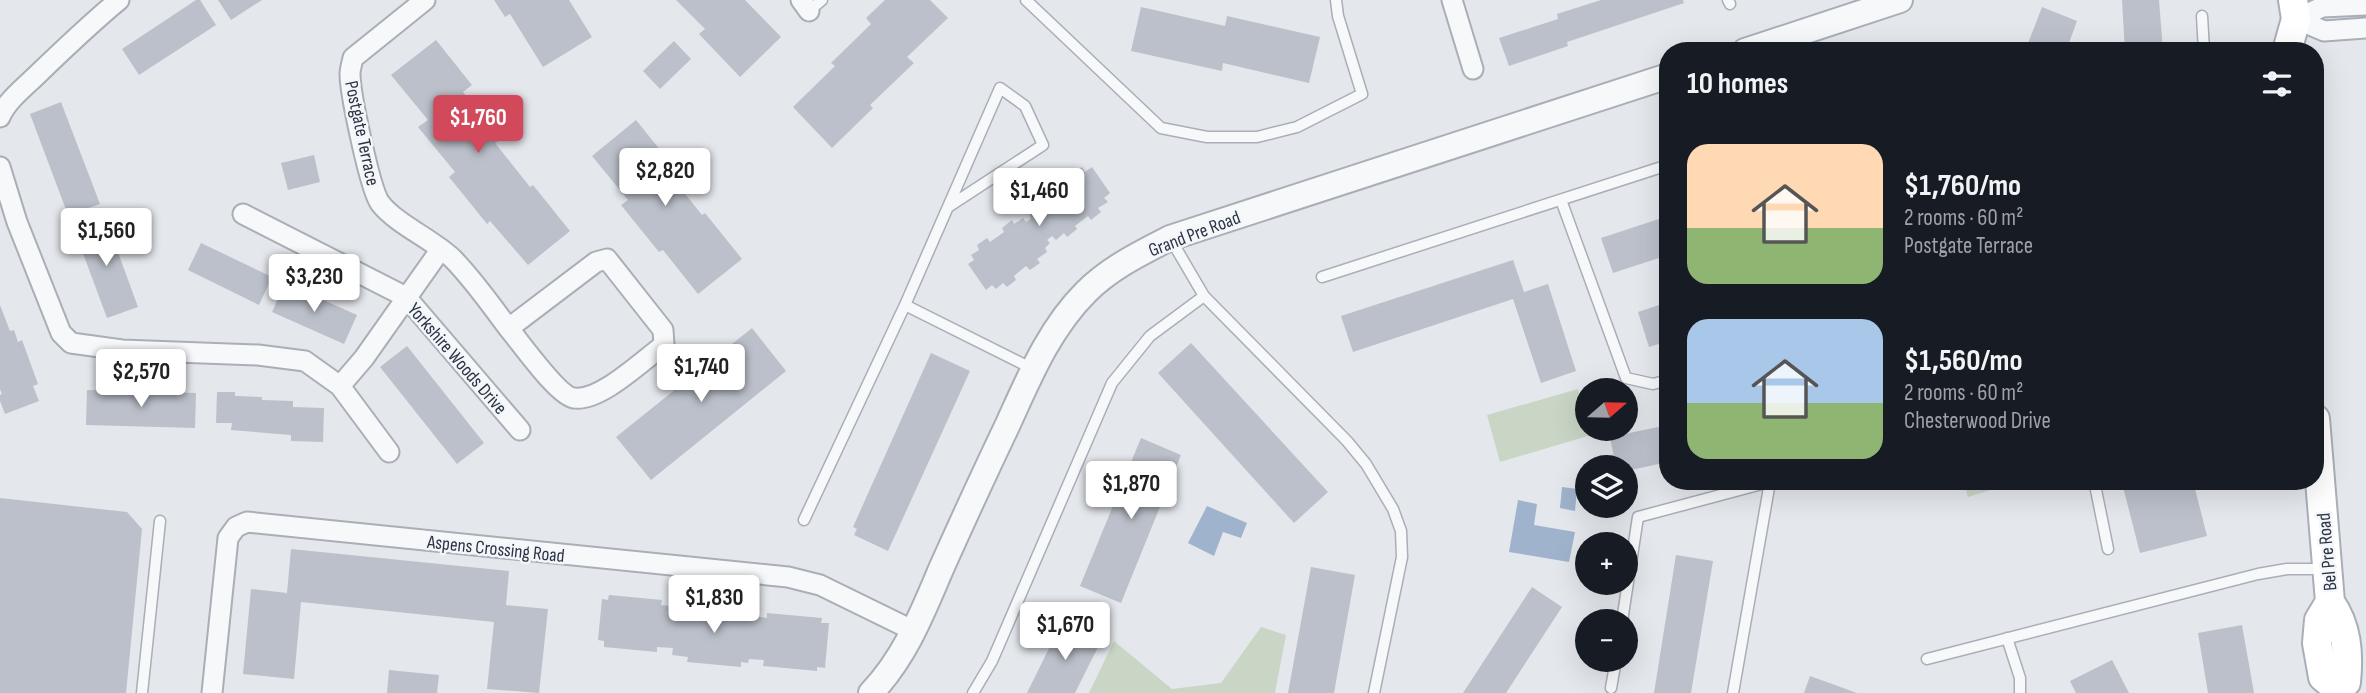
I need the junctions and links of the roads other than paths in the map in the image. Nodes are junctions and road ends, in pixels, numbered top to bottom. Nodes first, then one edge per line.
1 (119, 0) edge
2 (425, 0) edge
3 (1026, 0) edge
4 (1336, 0) edge
5 (1452, 0) edge
6 (1900, 0) edge
7 (2366, 5) edge
8 (2295, 9) edge
9 (2202, 16) dead end
10 (2366, 28) edge
11 (1772, 42) edge
12 (2203, 42) edge
13 (2289, 42) edge
14 (2308, 42) edge
15 (1473, 69) dead end
16 (1659, 79) edge
17 (0, 117) edge
18 (0, 167) edge
19 (1659, 168) edge
20 (1560, 200) junction
21 (948, 207) junction
22 (243, 214) dead end
23 (1170, 238) junction
24 (441, 249) junction
25 (1322, 277) dead end
26 (1204, 296) junction
27 (406, 297) junction
28 (905, 305) junction
29 (509, 328) junction
30 (1034, 369) junction
31 (1659, 382) edge
32 (340, 386) junction
33 (520, 429) dead end
34 (389, 452) dead end
35 (1741, 490) edge
36 (1770, 490) edge
37 (2096, 490) edge
38 (2321, 490) edge
39 (804, 520) dead end
40 (160, 522) dead end
41 (2108, 549) dead end
42 (2328, 569) junction
43 (1624, 609) edge
44 (914, 631) junction
45 (2007, 638) junction
46 (1927, 659) dead end
47 (1614, 672) edge
48 (1611, 688) dead end
49 (2335, 690) edge
50 (142, 693) edge
51 (212, 693) edge
52 (871, 693) edge
53 (973, 693) edge
54 (1374, 693) edge
55 (1733, 693) edge
56 (2020, 693) edge

1 - 17 street
2 - 24 street, Postgate Terrace
3 - 4 lane
5 - 15 street
6 - 11 street
7 - 8 street
8 - 10 street
8 - 13 main road
8 - 14 main road
9 - 12 lane
16 - 23 street, Grand Pre Road
18 - 32 street
19 - 20 lane
20 - 25 lane
20 - 31 lane
21 - 21 lane
21 - 28 lane
22 - 27 street, Yorkshire Woods Drive
23 - 26 lane
23 - 30 street, Grand Pre Road
24 - 27 street
24 - 29 street, Postgate Terrace
26 - 53 lane
26 - 54 lane
27 - 32 street
27 - 33 street, Yorkshire Woods Drive
28 - 30 lane
28 - 39 lane
29 - 29 street, Postgate Terrace
30 - 44 street, Grand Pre Road
32 - 34 street
35 - 43 lane
36 - 55 lane
37 - 41 lane
38 - 42 main road, Bel Pre Road
40 - 50 lane
42 - 45 lane
42 - 49 main road, Bel Pre Road
44 - 51 street, Aspens Crossing Road
44 - 52 street, Grand Pre Road
45 - 46 lane
45 - 56 lane
47 - 48 lane

